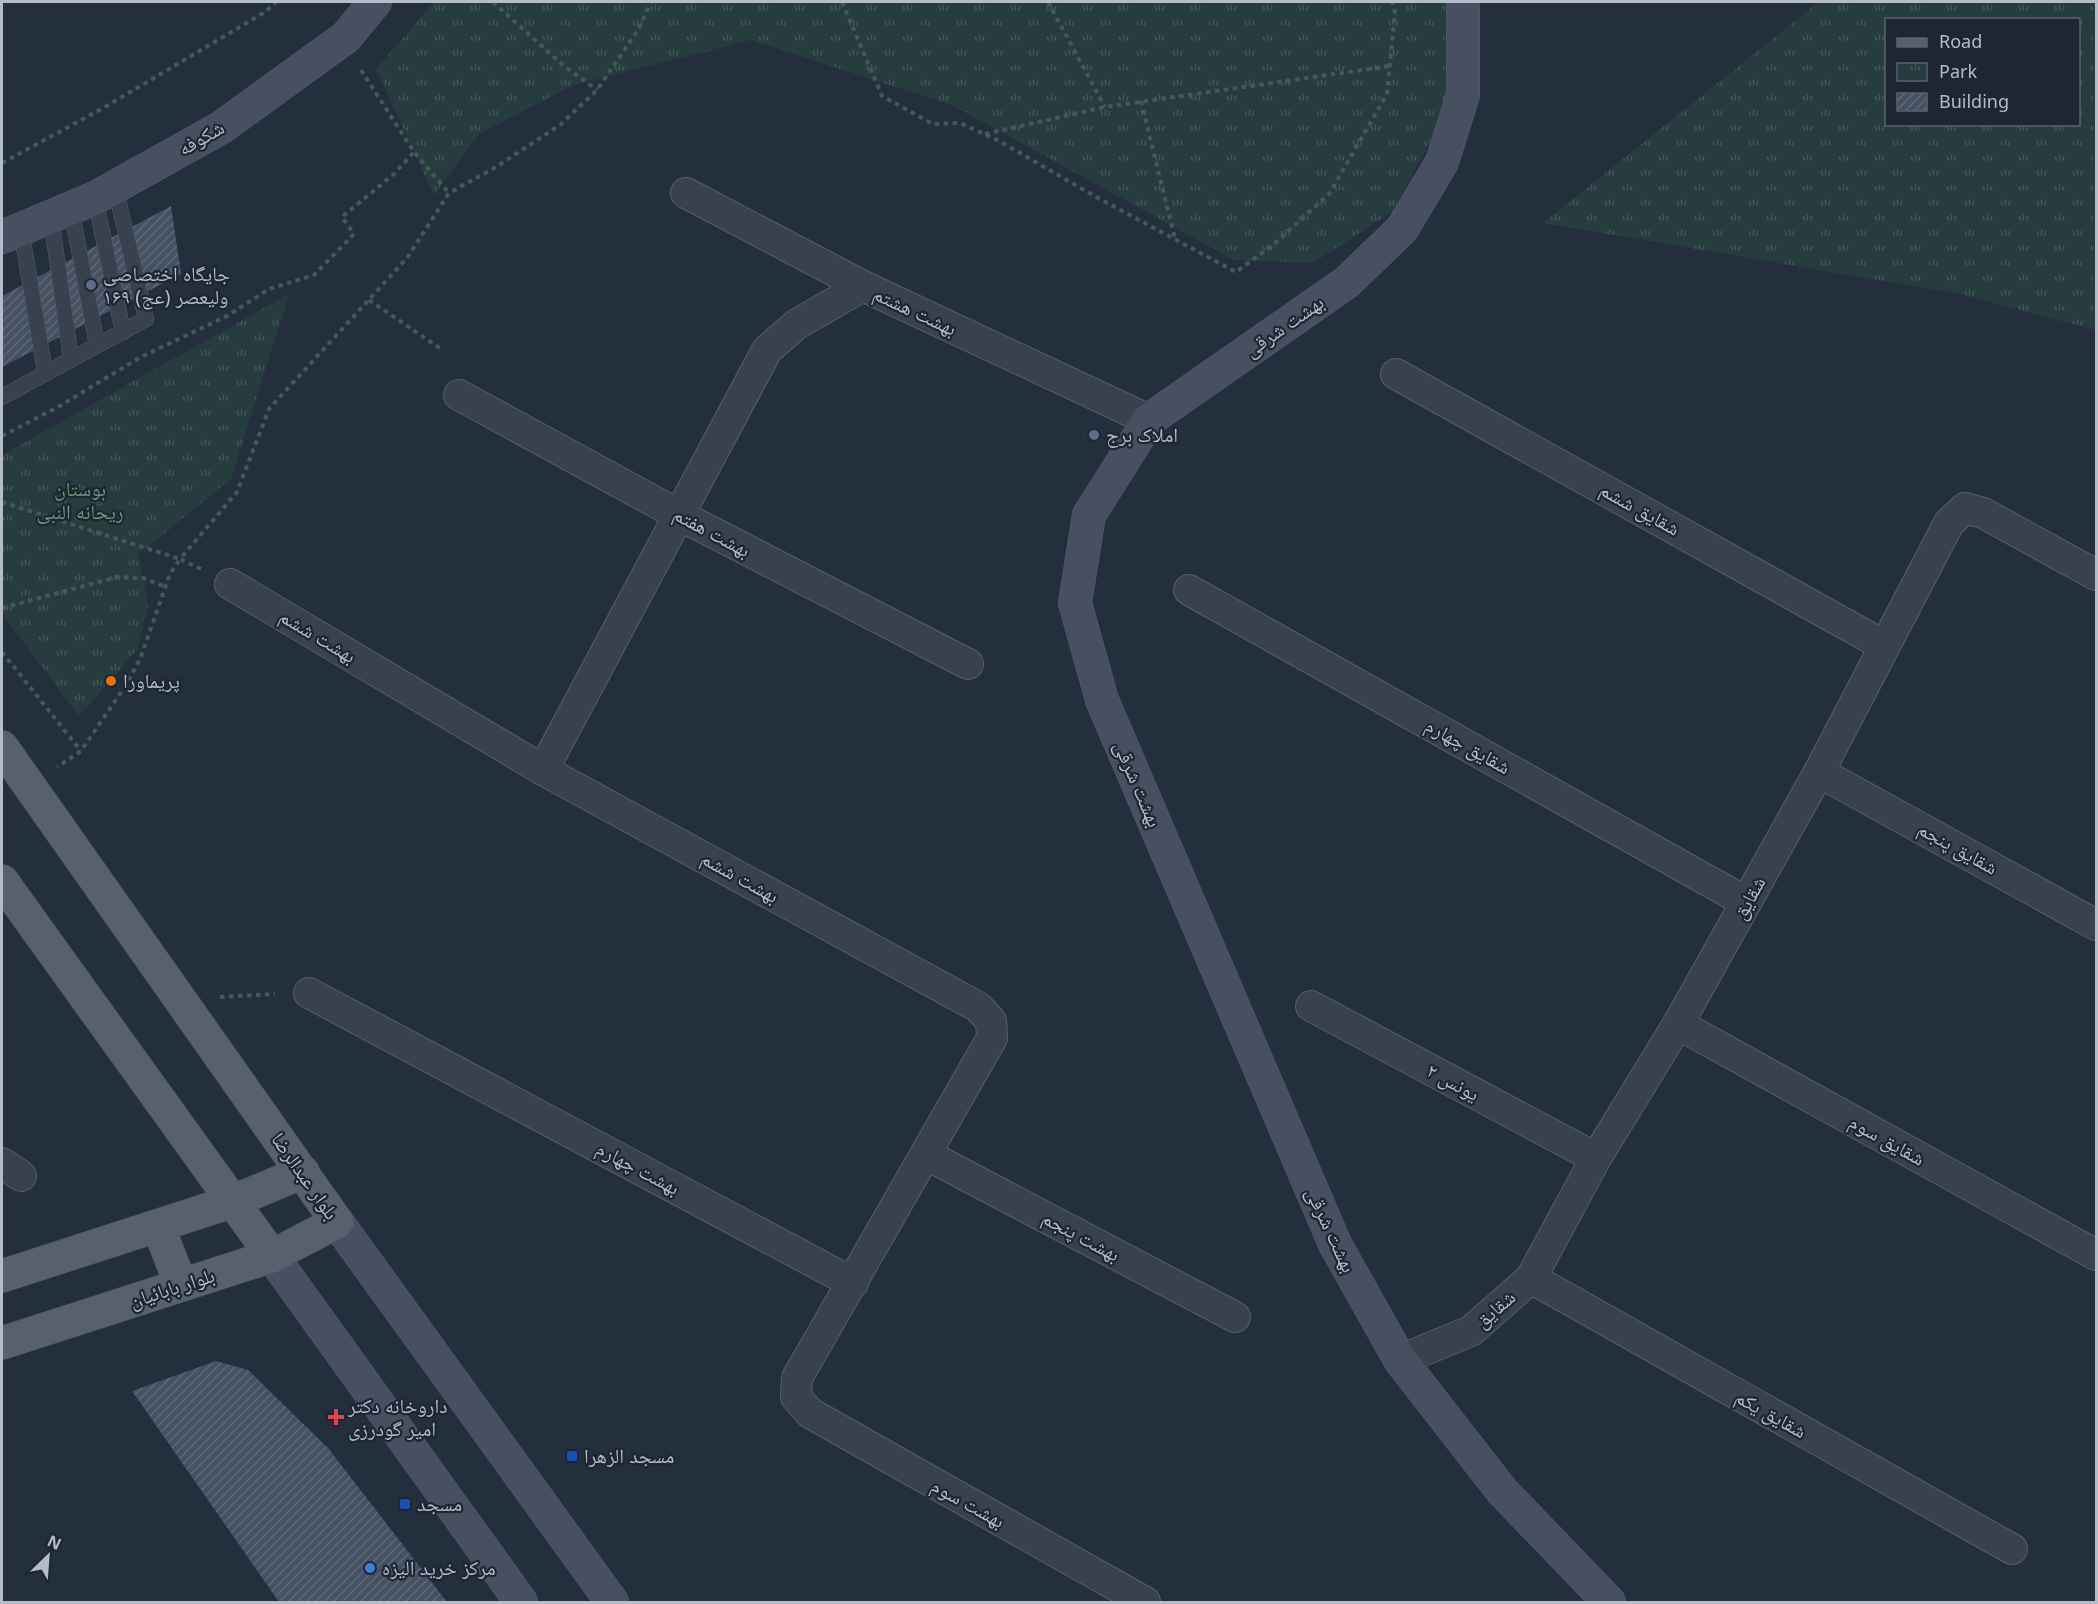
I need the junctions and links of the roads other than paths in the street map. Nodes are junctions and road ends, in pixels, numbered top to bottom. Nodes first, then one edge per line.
1 (375, 2) edge
2 (1463, 2) edge
3 (686, 193) dead end
4 (83, 203) junction
5 (11, 233) edge
6 (863, 286) junction
7 (123, 332) junction
8 (97, 345) junction
9 (71, 359) junction
10 (45, 372) junction
11 (1396, 374) dead end
12 (459, 395) dead end
13 (2, 397) edge
14 (1149, 420) junction
15 (681, 516) junction
16 (2097, 575) edge
17 (230, 584) dead end
18 (1189, 590) dead end
19 (1883, 645) junction
20 (968, 664) dead end
21 (2, 747) edge
22 (543, 770) junction
23 (1819, 772) junction
24 (2, 881) edge
25 (1746, 902) junction
26 (2097, 925) edge
27 (309, 993) road end
28 (1311, 1006) dead end
29 (1678, 1024) junction
30 (927, 1155) junction
31 (1596, 1158) junction
32 (303, 1172) junction
33 (234, 1202) junction
34 (337, 1222) junction
35 (158, 1226) junction
36 (2097, 1255) edge
37 (272, 1256) junction
38 (2, 1276) edge
39 (1531, 1278) junction
40 (853, 1283) junction
41 (181, 1285) junction
42 (1235, 1317) dead end
43 (2, 1343) edge
44 (1400, 1359) junction
45 (2012, 1549) dead end
46 (521, 1602) edge
47 (612, 1602) edge
48 (1145, 1602) edge
49 (1609, 1602) edge

1 - 4 main road, شکوفه
2 - 14 main road, بهشت شرقی
3 - 6 street, بهشت هشتم
4 - 5 main road, شکوفه
4 - 7 lane
4 - 7 lane
4 - 8 lane
4 - 9 lane
5 - 10 lane
6 - 14 street, بهشت هشتم
6 - 15 street
7 - 8 lane
8 - 9 lane
9 - 10 lane
10 - 13 lane
11 - 19 street, شقایق ششم
12 - 15 street, بهشت هفتم
14 - 44 main road, بهشت شرقی
15 - 20 street, بهشت هفتم
15 - 22 street
16 - 19 street, شقایق
17 - 22 street, بهشت ششم
18 - 25 street, شقایق چهارم
19 - 23 street, شقایق
21 - 32 main road, بلوار عبدالرضا
22 - 30 street, بهشت ششم
23 - 25 street, شقایق
23 - 26 street, شقایق پنجم
24 - 33 main road
25 - 29 street, شقایق
27 - 40 street, بهشت چهارم
28 - 31 street, یونس ۲
29 - 31 street, شقایق
29 - 36 street, شقایق سوم
30 - 40 street, بهشت ششم
30 - 42 street, بهشت پنجم
31 - 39 street, شقایق
32 - 33 main road
32 - 34 main road, بلوار عبدالرضا
33 - 35 main road
33 - 37 main road
34 - 37 main road, بلوار بابائیان
34 - 47 main road, بلوار عبدالرضا
35 - 38 main road
35 - 41 main road
37 - 41 main road, بلوار بابائیان
37 - 46 main road
39 - 44 street, شقایق
39 - 45 street, شقایق یکم
40 - 48 street, بهشت سوم
41 - 43 main road, بلوار بابائیان
44 - 49 main road, بهشت شرقی

